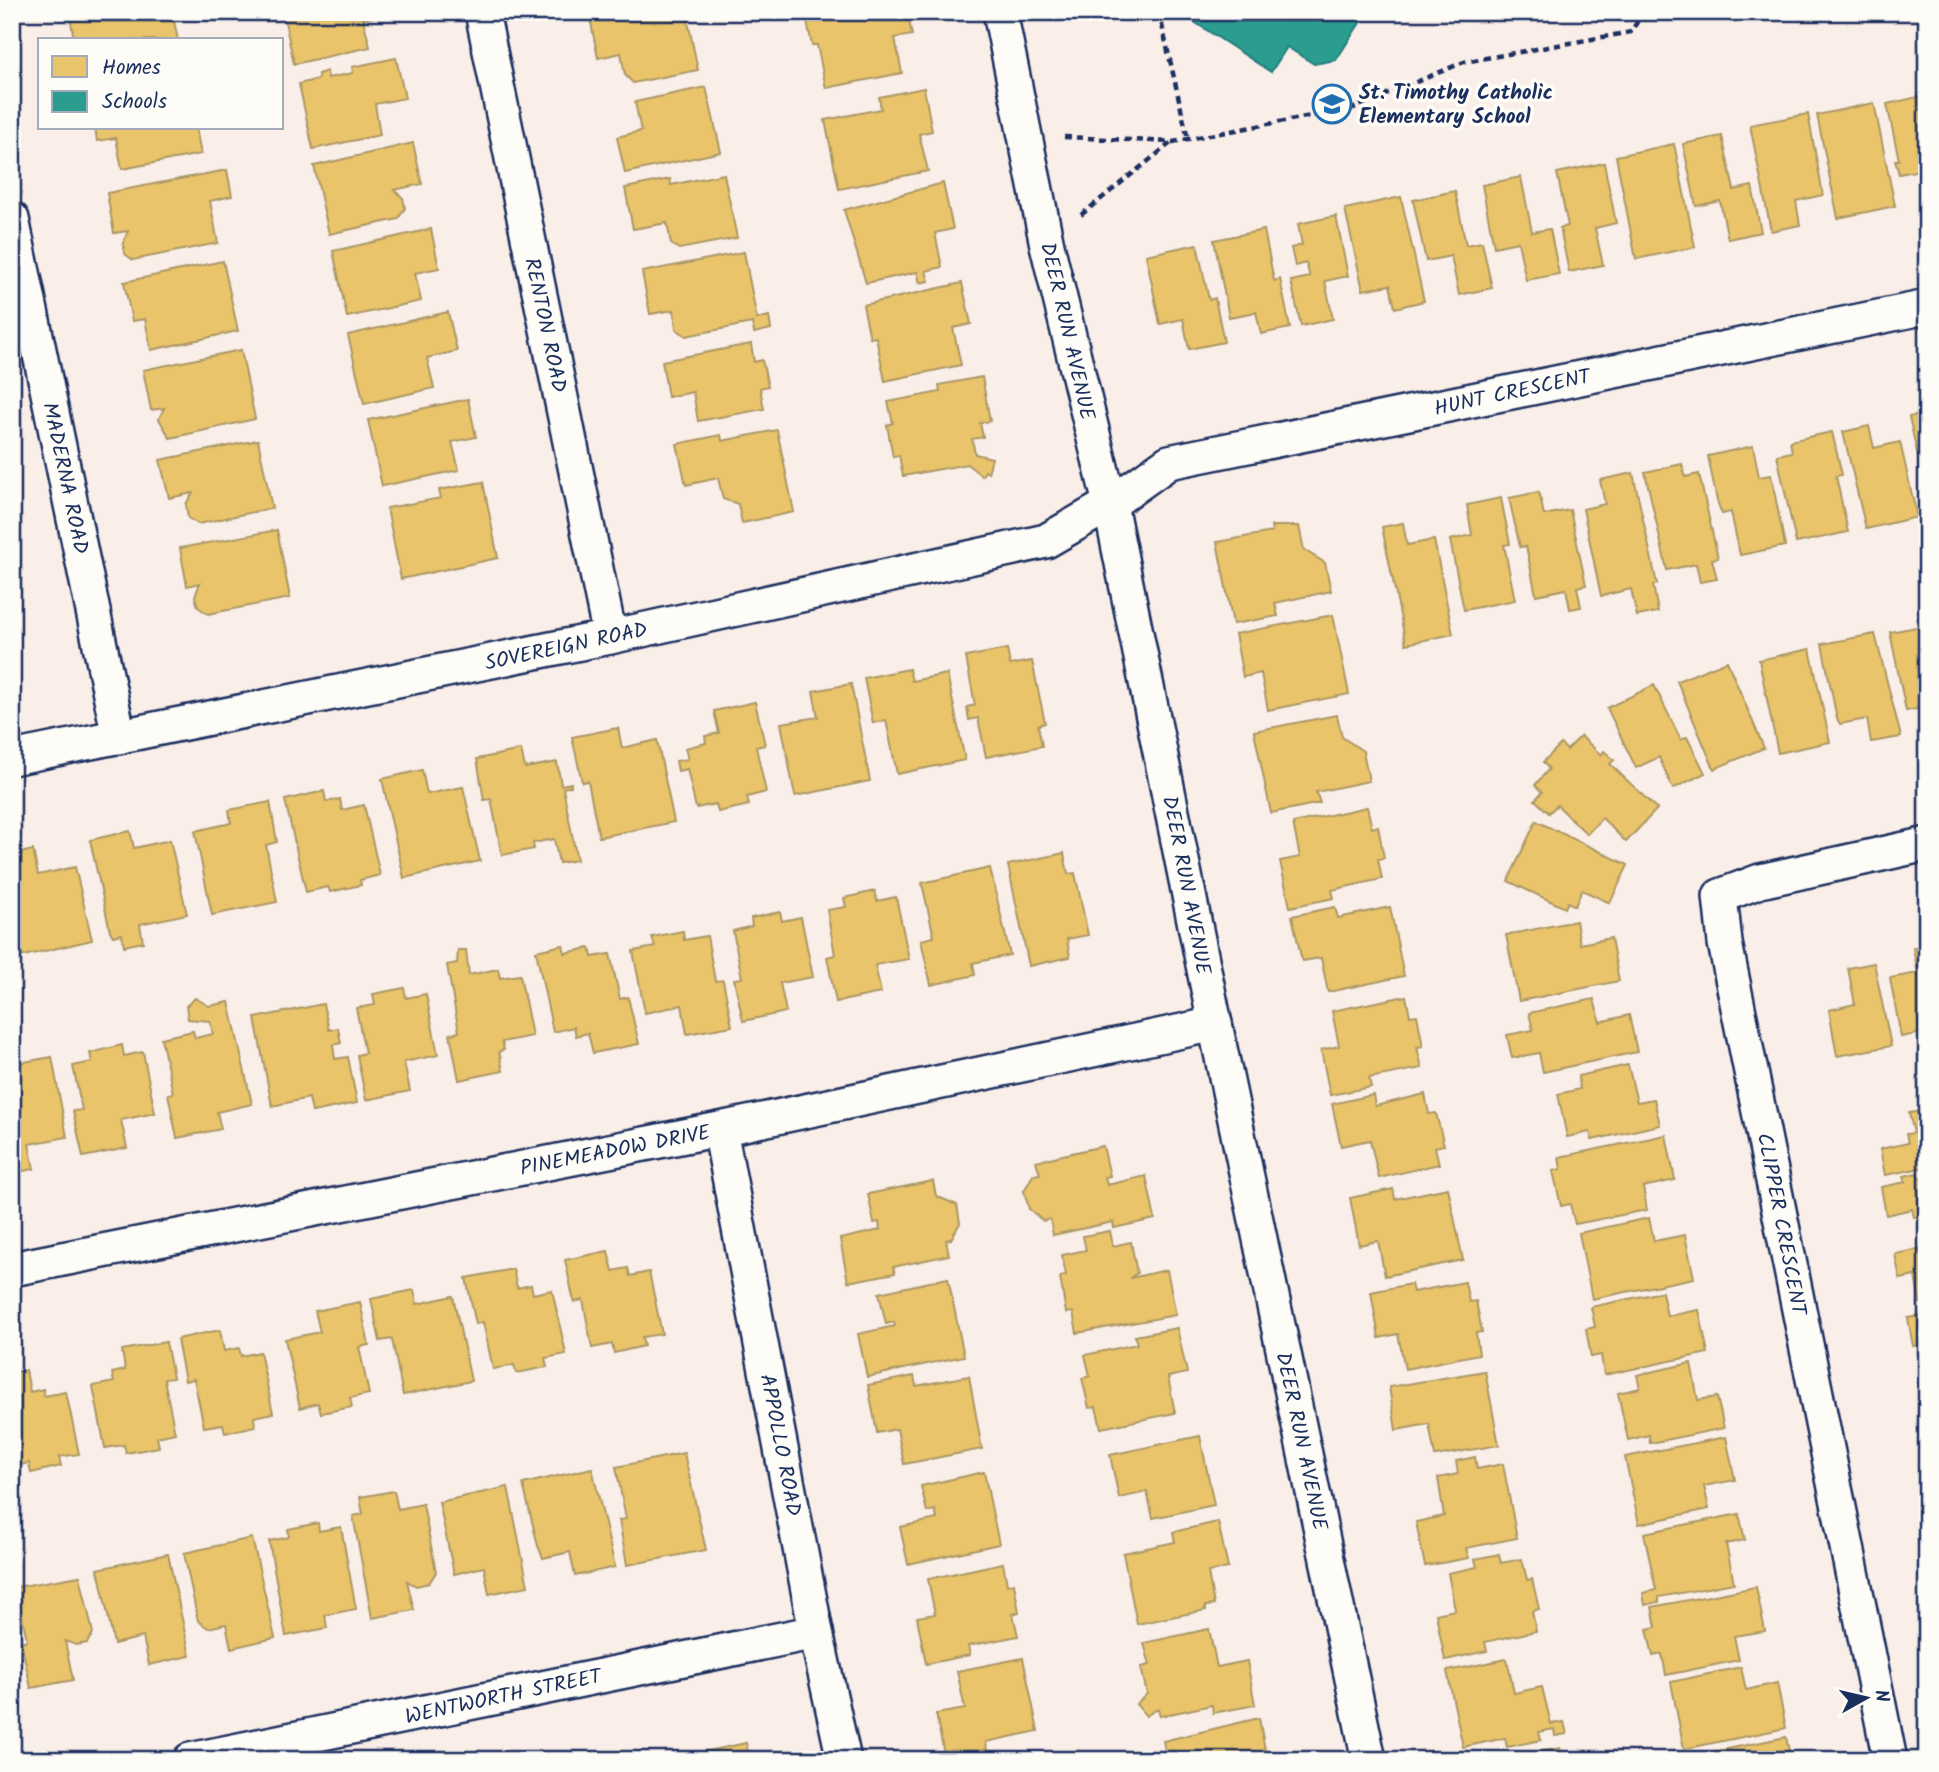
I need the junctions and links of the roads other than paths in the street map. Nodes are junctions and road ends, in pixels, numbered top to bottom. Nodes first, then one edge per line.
1 (482, 12) edge
2 (1000, 12) edge
3 (12, 219) edge
4 (1927, 307) edge
5 (1110, 505) junction
6 (610, 637) junction
7 (119, 737) junction
8 (12, 758) edge
9 (1927, 844) edge
10 (1215, 1024) junction
11 (720, 1129) junction
12 (12, 1269) edge
13 (816, 1632) junction
14 (190, 1760) edge
15 (844, 1760) edge
16 (1369, 1760) edge
17 (1890, 1760) edge

1 - 6 street, RENTON ROAD
2 - 5 street, DEER RUN AVENUE
3 - 7 street, MADERNA ROAD
4 - 5 street, HUNT CRESCENT
5 - 6 street, SOVEREIGN ROAD
5 - 10 street, DEER RUN AVENUE
6 - 7 street, SOVEREIGN ROAD
7 - 8 street, SOVEREIGN ROAD
9 - 17 street, CLIPPER CRESCENT
10 - 11 street, PINEMEADOW DRIVE
10 - 16 street, DEER RUN AVENUE
11 - 12 street, PINEMEADOW DRIVE
11 - 13 street, APPOLLO ROAD
13 - 14 street, WENTWORTH STREET
13 - 15 street, APPOLLO ROAD

